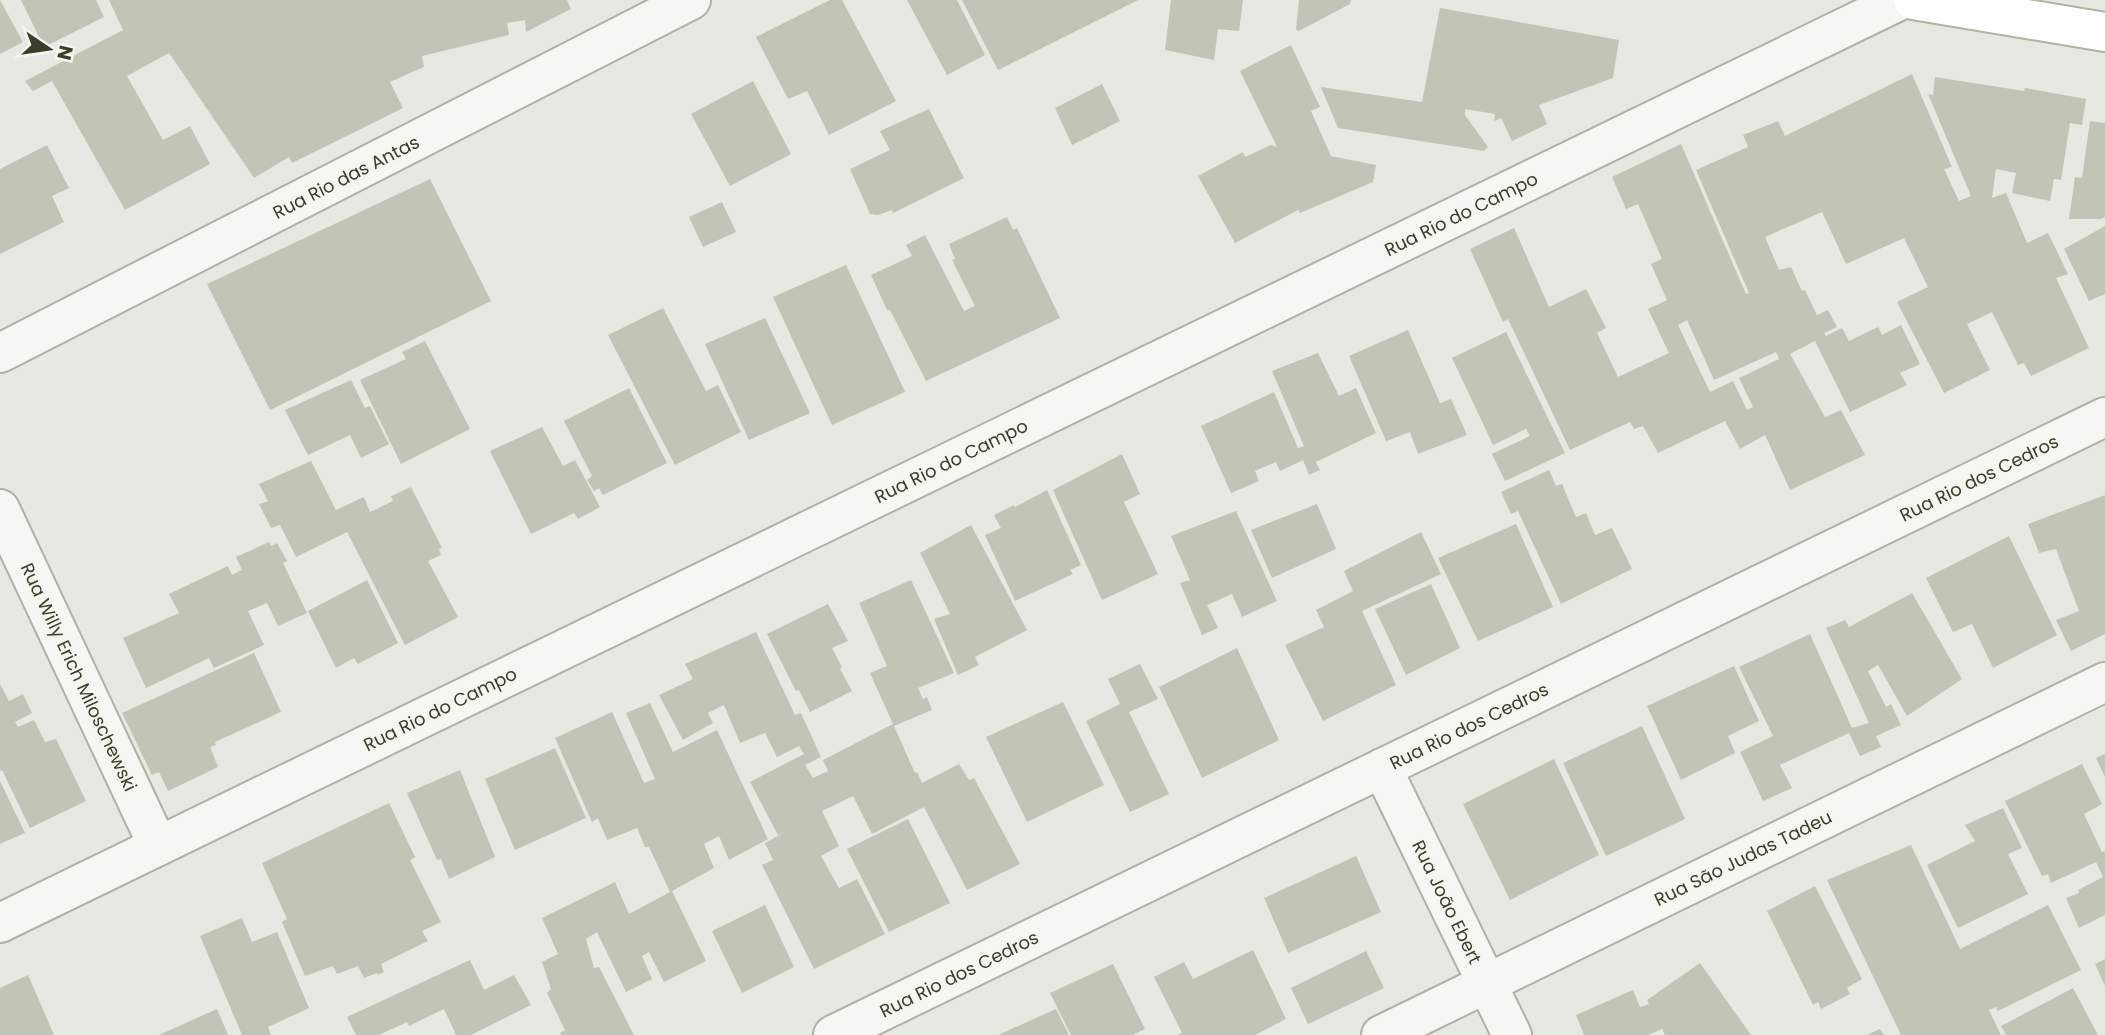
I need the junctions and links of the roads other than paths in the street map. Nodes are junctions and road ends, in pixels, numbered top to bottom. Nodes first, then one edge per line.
1 (691, 0) edge
2 (1901, 0) edge
3 (1913, 0) edge
4 (2105, 32) edge
5 (0, 353) edge
6 (2105, 416) edge
7 (0, 509) edge
8 (2105, 682) edge
9 (1382, 768) junction
10 (158, 846) junction
11 (0, 923) edge
12 (1487, 983) junction
13 (833, 1035) edge
14 (1381, 1035) edge
15 (1512, 1035) edge

1 - 5 street, Rua Rio das Antas
2 - 10 street, Rua Rio do Campo
3 - 4 main road
6 - 9 street, Rua Rio dos Cedros
7 - 10 street, Rua Willy Erich Miloschewski
8 - 12 street, Rua São Judas Tadeu
9 - 12 street, Rua João Ebert
9 - 13 street, Rua Rio dos Cedros
10 - 11 street, Rua Rio do Campo
12 - 14 street, Rua São Judas Tadeu
12 - 15 street, Rua João Ebert

